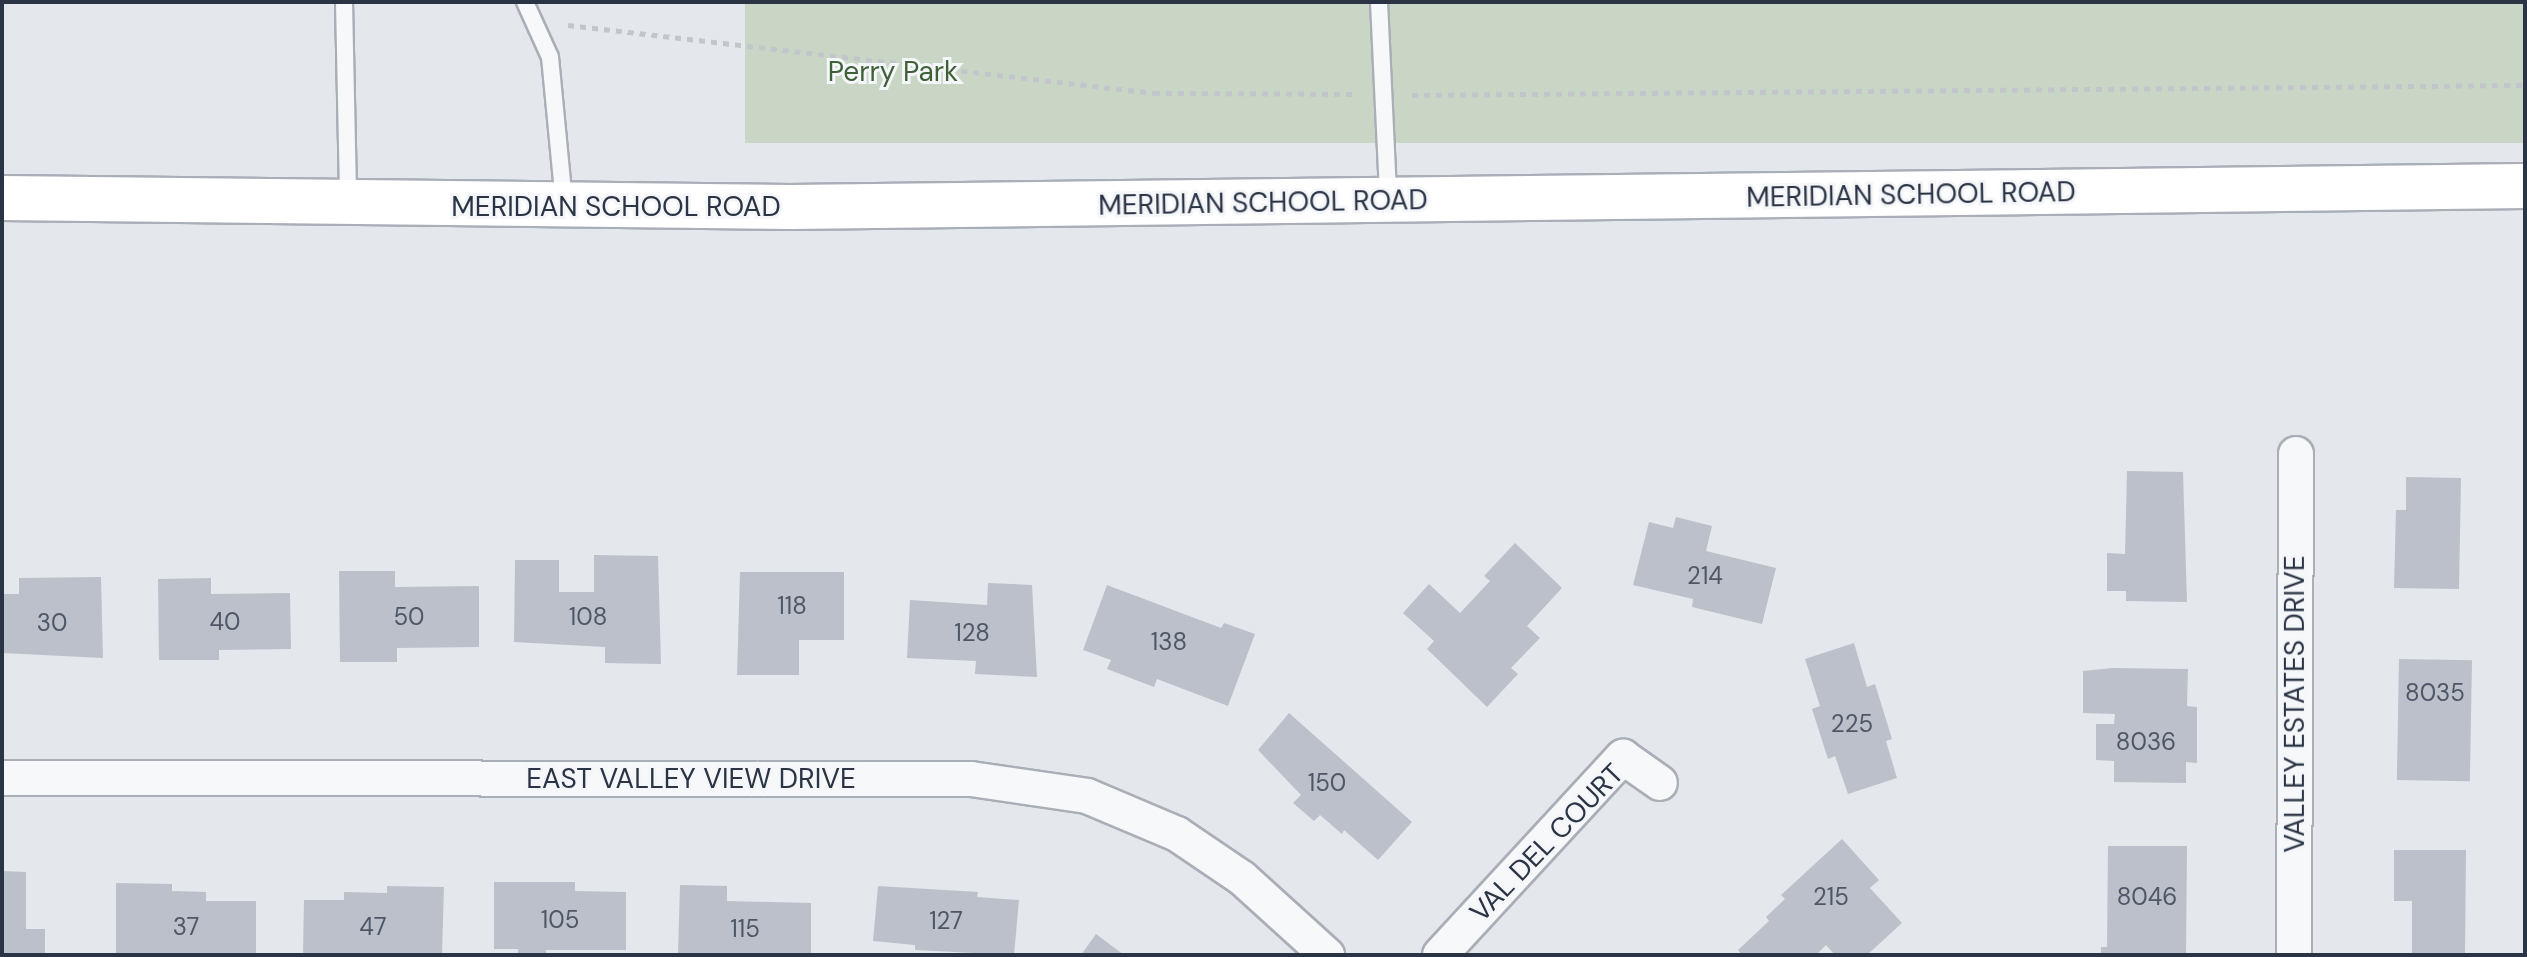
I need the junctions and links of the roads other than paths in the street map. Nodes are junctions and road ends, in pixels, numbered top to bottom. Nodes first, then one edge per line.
1 (344, 2) edge
2 (525, 2) edge
3 (1379, 2) edge
4 (2525, 186) edge
5 (2, 198) edge
6 (1388, 202) junction
7 (348, 205) junction
8 (564, 208) junction
9 (2296, 454) dead end
10 (2, 778) edge
11 (1660, 783) dead end
12 (1327, 955) edge
13 (1440, 955) edge
14 (2294, 955) edge

1 - 7 lane
2 - 8 lane
3 - 6 lane
4 - 6 main road, MERIDIAN SCHOOL ROAD
5 - 7 main road, MERIDIAN SCHOOL ROAD
6 - 8 main road, MERIDIAN SCHOOL ROAD
7 - 8 main road, MERIDIAN SCHOOL ROAD
9 - 14 street, VALLEY ESTATES DRIVE
10 - 12 street, EAST VALLEY VIEW DRIVE
11 - 13 street, VAL DEL COURT

